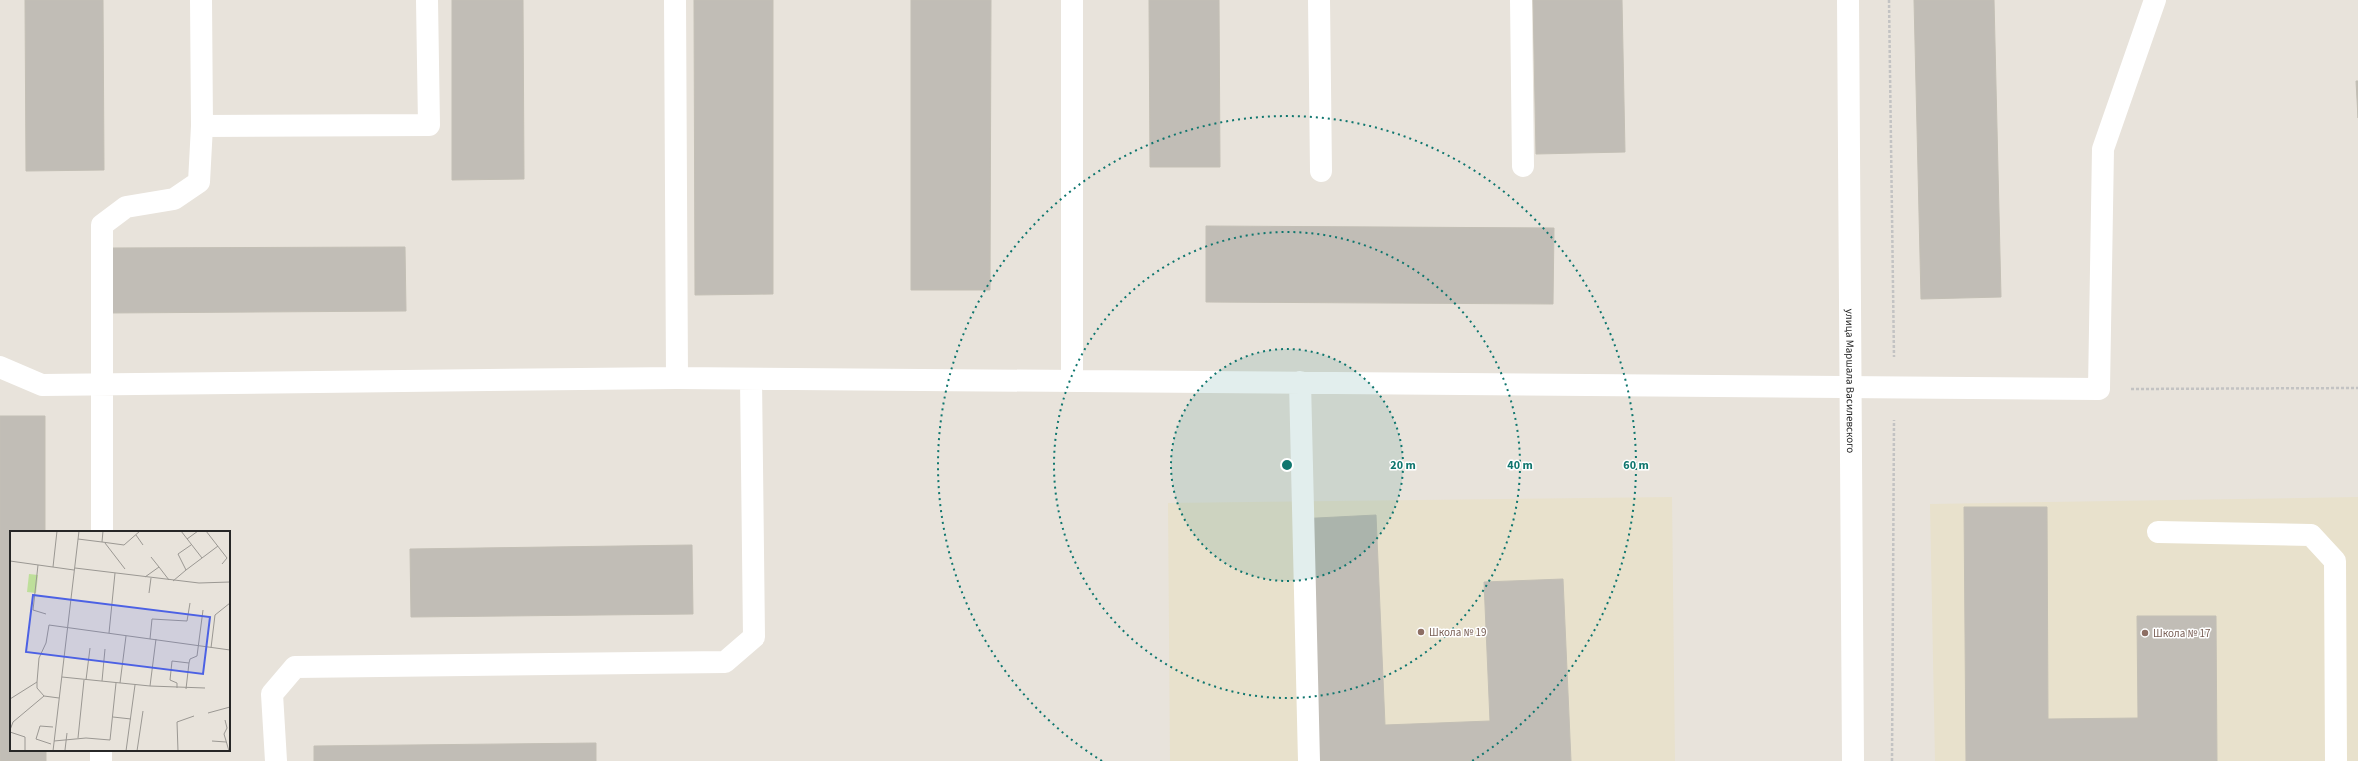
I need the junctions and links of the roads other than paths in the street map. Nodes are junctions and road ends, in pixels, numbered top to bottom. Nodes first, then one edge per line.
1 (201, 0) edge
2 (427, 0) edge
3 (675, 0) edge
4 (1072, 0) edge
5 (1319, 0) edge
6 (1521, 0) edge
7 (1848, 0) edge
8 (2155, 0) edge
9 (202, 126) junction
10 (1523, 166) dead end
11 (1321, 172) dead end
12 (0, 367) edge
13 (677, 378) junction
14 (751, 379) junction
15 (1072, 380) junction
16 (1300, 382) junction
17 (103, 383) junction
18 (1851, 386) junction
19 (102, 531) edge
20 (2158, 532) dead end
21 (276, 761) edge
22 (1309, 761) edge
23 (1853, 761) edge
24 (2336, 761) edge

1 - 9 street
2 - 9 street
3 - 13 street
4 - 15 street
5 - 11 street
6 - 10 street
7 - 18 street, улица Маршала Василевского
8 - 18 street
9 - 17 street
12 - 17 street
13 - 14 street
13 - 17 street
14 - 15 street
14 - 21 street
15 - 16 street
16 - 18 street
16 - 22 street
17 - 19 street
18 - 23 street, улица Маршала Василевского
20 - 24 street

